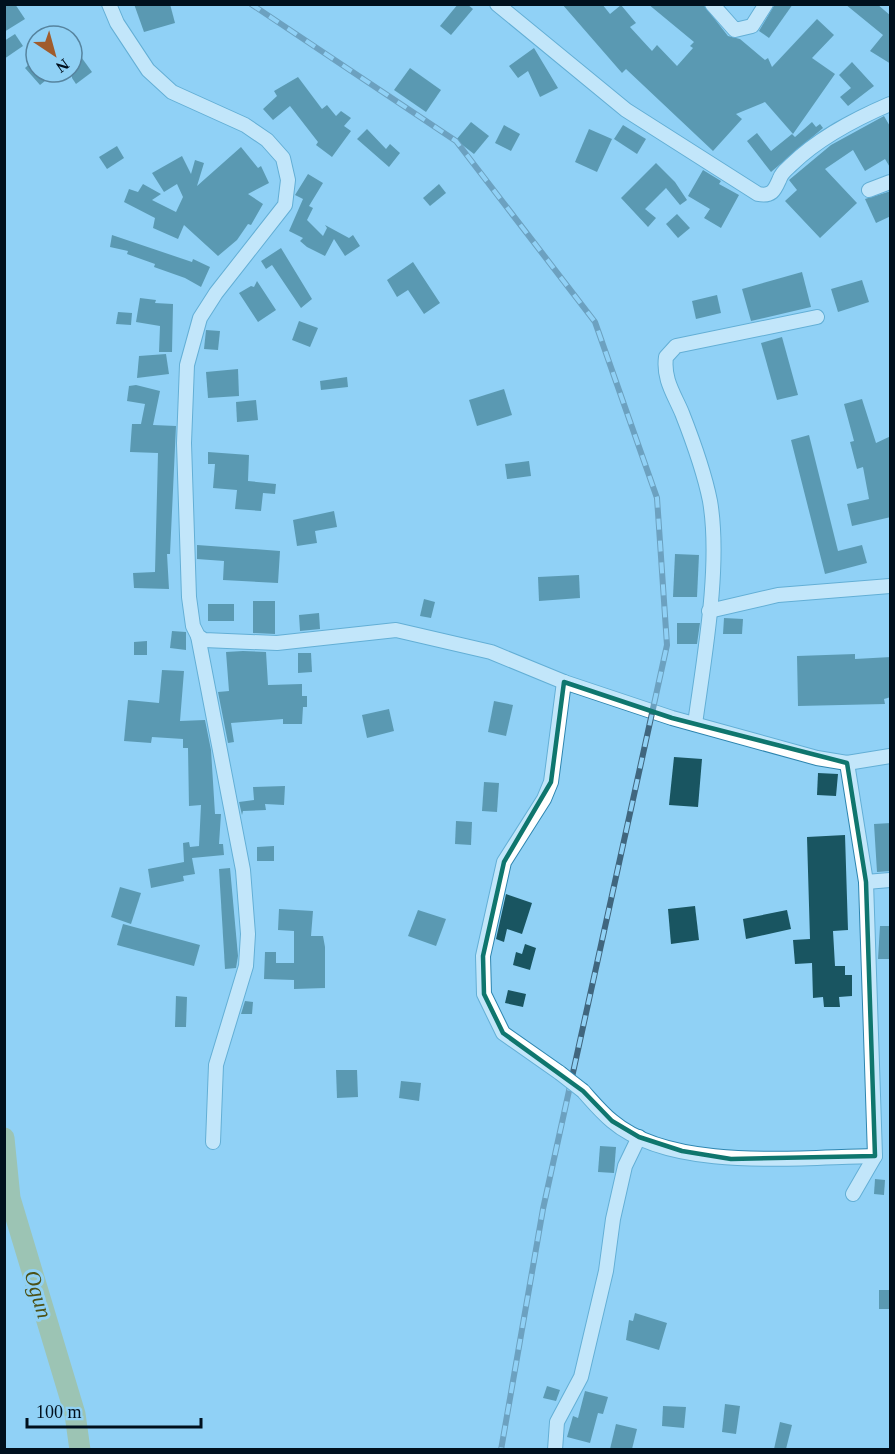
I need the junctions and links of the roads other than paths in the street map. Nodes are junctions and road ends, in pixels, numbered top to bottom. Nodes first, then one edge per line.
1 (109, 4) edge
2 (497, 4) edge
3 (712, 4) edge
4 (766, 4) edge
5 (891, 104) edge
6 (891, 182) edge
7 (869, 190) dead end
8 (817, 317) dead end
9 (891, 586) edge
10 (709, 611) junction
11 (198, 636) junction
12 (564, 682) junction
13 (696, 724) junction
14 (891, 756) edge
15 (847, 763) junction
16 (891, 880) edge
17 (866, 882) junction
18 (639, 1137) junction
19 (213, 1142) dead end
20 (874, 1156) junction
21 (853, 1194) dead end
22 (555, 1449) edge

1 - 11 street
2 - 5 street
3 - 4 street
6 - 7 street
8 - 10 street
9 - 10 street
10 - 13 street
11 - 12 street
11 - 19 street
12 - 13 street
12 - 18 street, bridge
13 - 15 street
14 - 15 street
15 - 17 street
16 - 17 street
17 - 20 street
18 - 20 street
18 - 22 street
20 - 21 street

